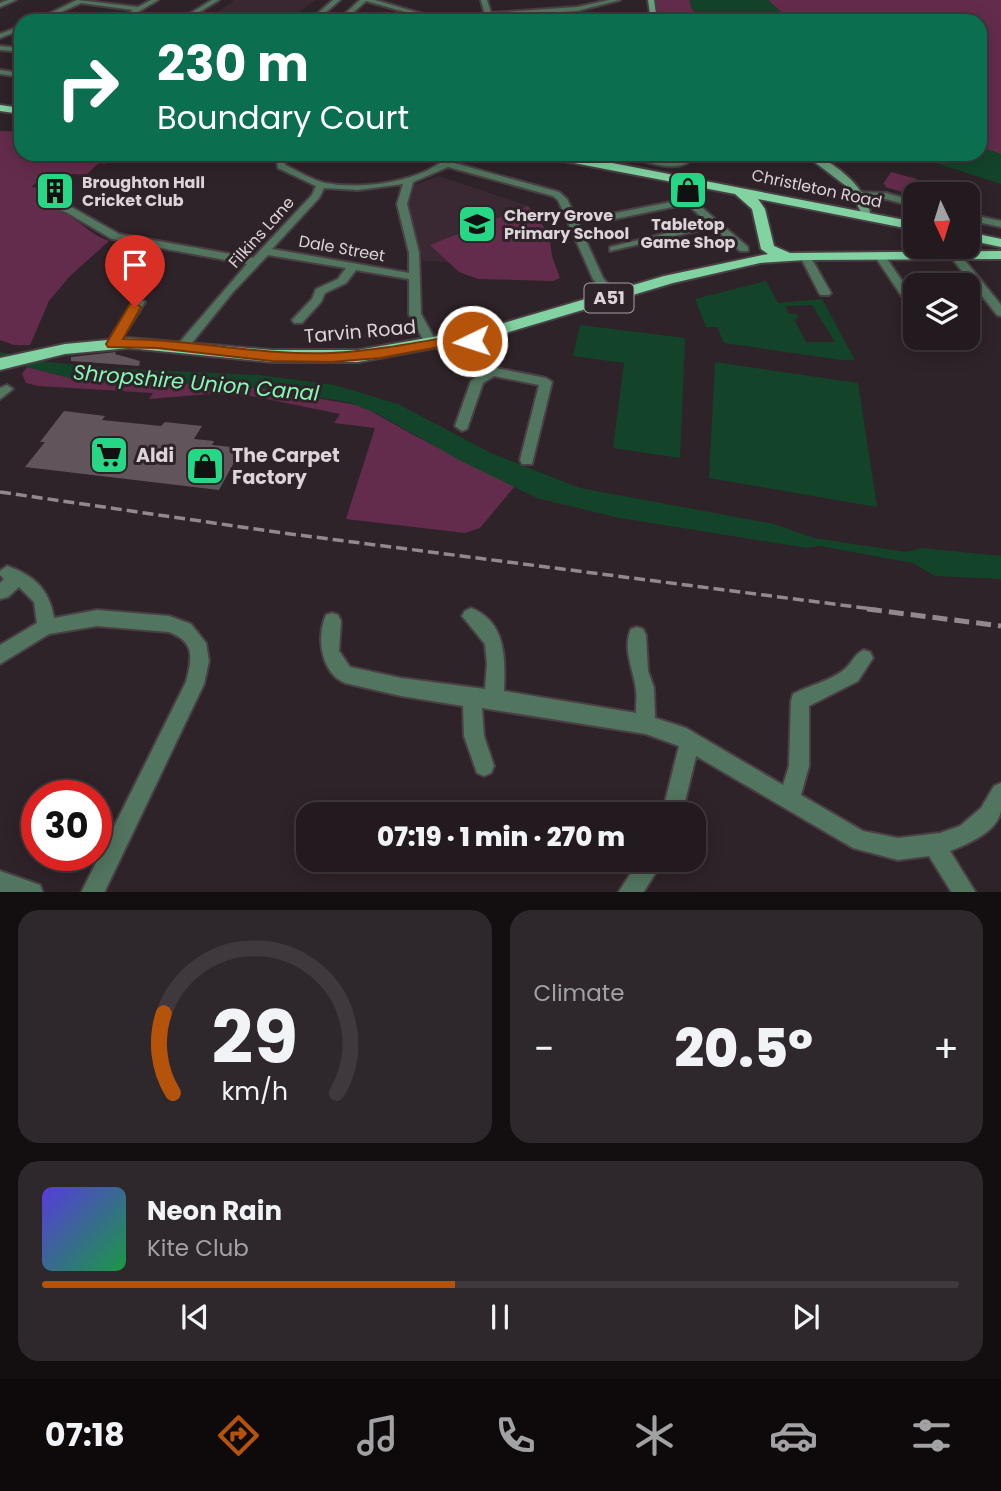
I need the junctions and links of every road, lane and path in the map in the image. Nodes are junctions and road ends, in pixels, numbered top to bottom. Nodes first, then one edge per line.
1 (12, 0) edge
2 (81, 0) edge
3 (155, 0) edge
4 (216, 0) edge
5 (337, 0) edge
6 (366, 0) edge
7 (617, 0) edge
8 (0, 5) edge
9 (139, 9) junction
10 (52, 14) edge
11 (130, 14) edge
12 (193, 14) edge
13 (320, 14) edge
14 (348, 14) edge
15 (418, 14) edge
16 (526, 14) edge
17 (281, 161) edge
18 (451, 161) edge
19 (583, 161) edge
20 (655, 161) edge
21 (672, 161) edge
22 (818, 161) edge
23 (683, 163) dead end
24 (447, 164) junction
25 (653, 175) junction
26 (408, 182) junction
27 (702, 184) junction
28 (321, 185) junction
29 (719, 187) junction
30 (861, 195) junction
31 (689, 201) junction
32 (903, 201) edge
33 (790, 203) junction
34 (52, 205) dead end
35 (761, 211) junction
36 (867, 217) junction
37 (605, 218) dead end
38 (980, 220) edge
39 (715, 224) junction
40 (903, 224) edge
41 (1001, 224) edge
42 (980, 240) edge
43 (765, 241) junction
44 (1001, 247) edge
45 (614, 250) dead end
46 (980, 250) edge
47 (265, 251) junction
48 (746, 255) junction
49 (879, 255) junction
50 (903, 255) edge
51 (785, 256) junction
52 (804, 256) junction
53 (958, 259) edge
54 (256, 262) junction
55 (354, 266) junction
56 (414, 277) junction
57 (903, 290) edge
58 (825, 293) dead end
59 (612, 297) junction
60 (132, 305) dead end
61 (1001, 312) edge
62 (319, 317) dead end
63 (470, 337) junction
64 (113, 344) junction
65 (432, 345) junction
66 (183, 346) junction
67 (4, 363) edge
68 (492, 371) junction
69 (462, 426) dead end
70 (527, 460) dead end
71 (2, 592) dead end
72 (471, 616) dead end
73 (332, 621) dead end
74 (46, 627) junction
75 (637, 635) dead end
76 (0, 656) edge
77 (864, 658) dead end
78 (472, 698) junction
79 (494, 699) junction
80 (646, 724) junction
81 (690, 741) junction
82 (484, 766) dead end
83 (1001, 793) edge
84 (789, 800) junction
85 (675, 802) edge
86 (934, 845) junction
87 (644, 872) edge
88 (0, 881) edge
89 (32, 892) edge
90 (92, 892) edge
91 (629, 892) edge
92 (965, 892) edge

1 - 8 street
2 - 9 street
2 - 10 street
3 - 9 street
4 - 12 street
5 - 13 street
6 - 14 street
6 - 15 street
7 - 16 street
9 - 11 street
17 - 28 street, Filkins Lane
18 - 24 street
19 - 25 highway, Christleton Road
20 - 25 street
21 - 23 street
22 - 30 main road
24 - 26 street
24 - 59 street
25 - 27 highway, Christleton Road
26 - 28 street
26 - 56 street
27 - 29 highway, Christleton Road
27 - 31 street
28 - 47 street, Filkins Lane
29 - 33 highway, Christleton Road
29 - 35 highway
30 - 32 street
30 - 36 main road
31 - 37 street
31 - 39 street
33 - 35 highway
33 - 36 highway, Christleton Road
34 - 54 street
35 - 43 highway
36 - 40 highway, Christleton Road
38 - 41 street
39 - 45 street
39 - 48 street
42 - 44 highway, A51
43 - 48 highway
43 - 51 highway
44 - 46 highway, Tarvin Road / A51
47 - 54 street, Filkins Lane
47 - 55 street, Dale Street
48 - 51 highway, Tarvin Road / A51
48 - 59 highway, Tarvin Road / A51
49 - 50 highway, Tarvin Road / A51
49 - 52 highway, Tarvin Road / A51
49 - 57 street
51 - 52 highway, Tarvin Road / A51
52 - 58 street
53 - 61 street
54 - 66 street, Filkins Lane
55 - 56 street, Dale Street
55 - 62 street
56 - 65 street
59 - 63 highway, Tarvin Road / A51
60 - 64 street
63 - 65 highway, Tarvin Road / A51
63 - 68 street
64 - 66 highway, Tarvin Road / A51
64 - 67 highway, Tarvin Road / A51
65 - 66 highway, Tarvin Road / A51
68 - 69 street
68 - 70 street
71 - 74 street
72 - 79 street
73 - 78 street
74 - 76 street
74 - 90 street
75 - 80 street
77 - 84 street
78 - 79 street
78 - 82 street
79 - 80 street
80 - 81 street
81 - 84 street
81 - 85 street
83 - 86 street
84 - 86 street
86 - 92 street
87 - 91 street
88 - 89 street

